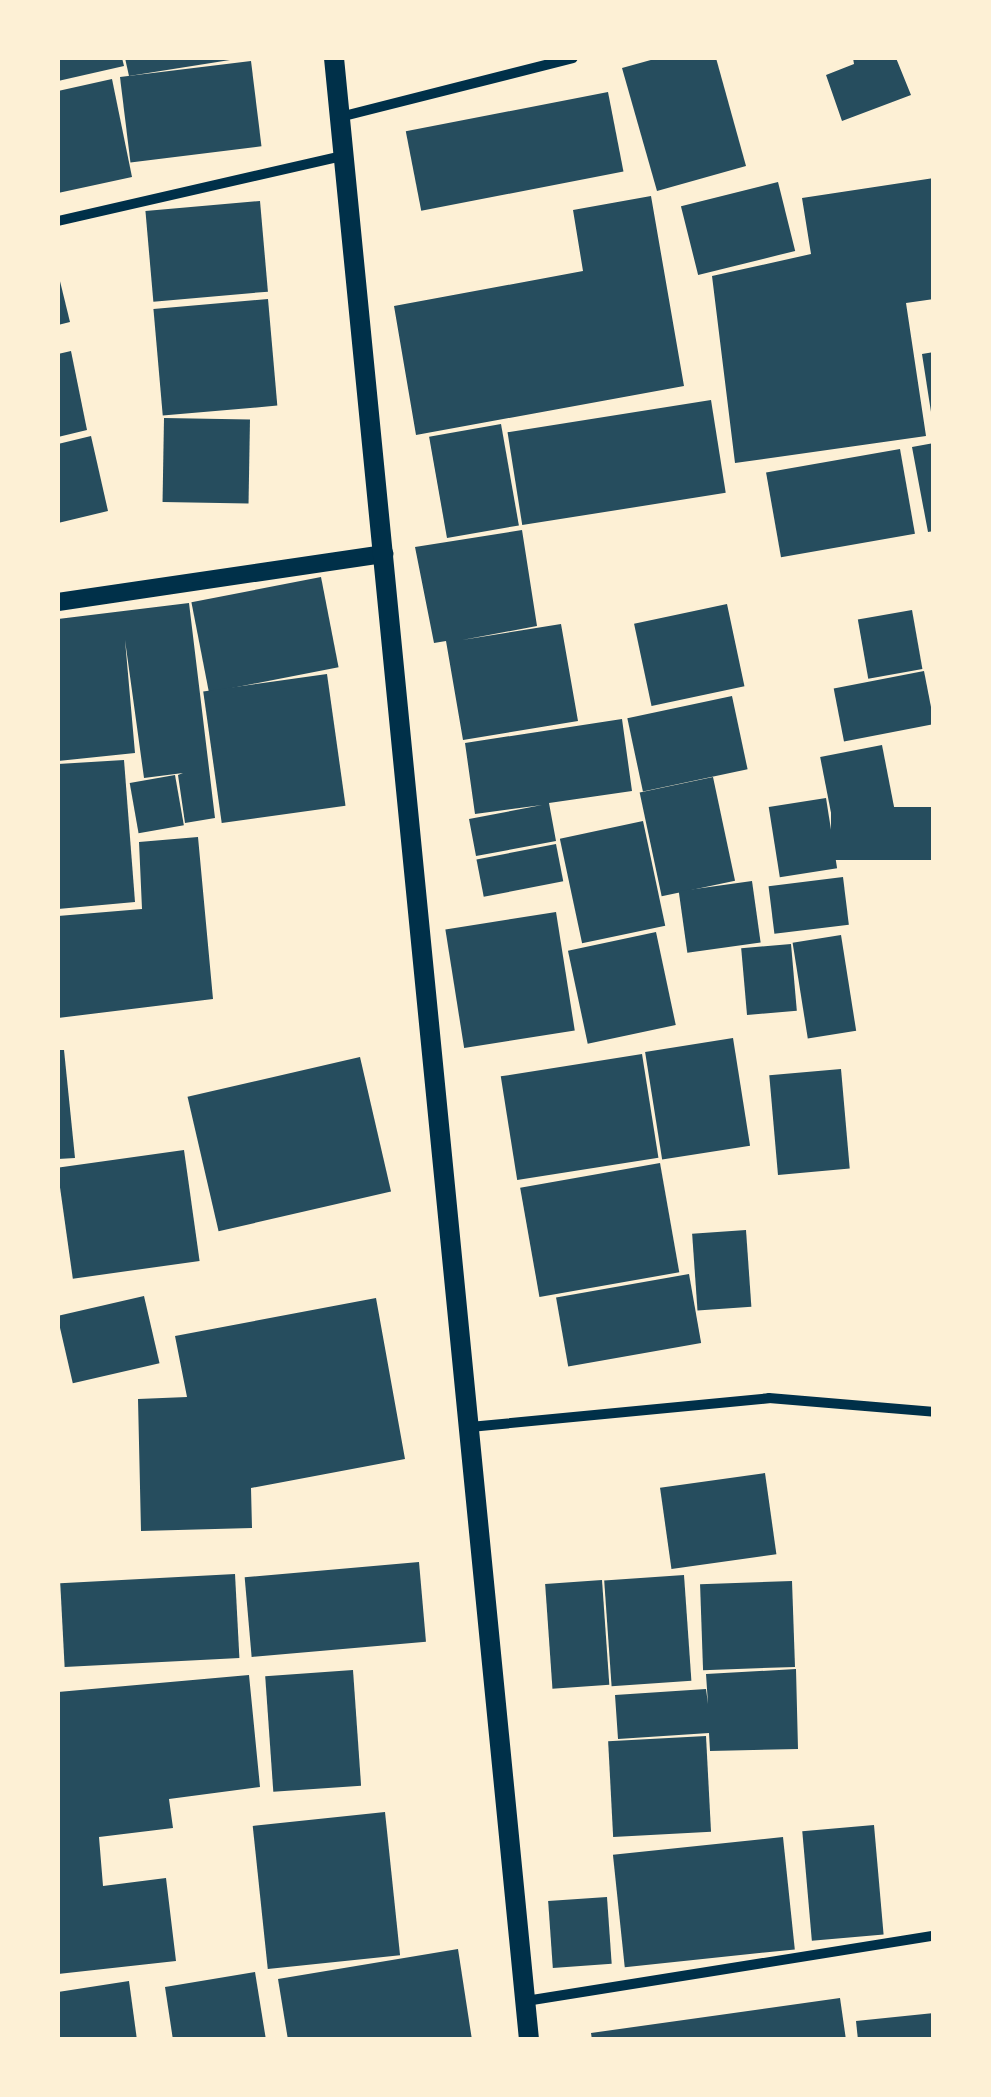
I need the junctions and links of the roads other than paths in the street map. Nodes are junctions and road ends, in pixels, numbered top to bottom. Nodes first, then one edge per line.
1 (334, 58) edge
2 (573, 58) edge
3 (340, 117) junction
4 (342, 156) junction
5 (58, 221) edge
6 (384, 554) junction
7 (58, 602) edge
8 (934, 1412) edge
9 (470, 1427) junction
10 (934, 1936) edge
11 (525, 2001) junction
12 (528, 2040) edge

1 - 3 main road
2 - 3 street
3 - 4 main road
4 - 5 street
4 - 6 main road
6 - 7 street
6 - 9 main road
8 - 9 street
9 - 11 main road
10 - 11 street
11 - 12 main road

